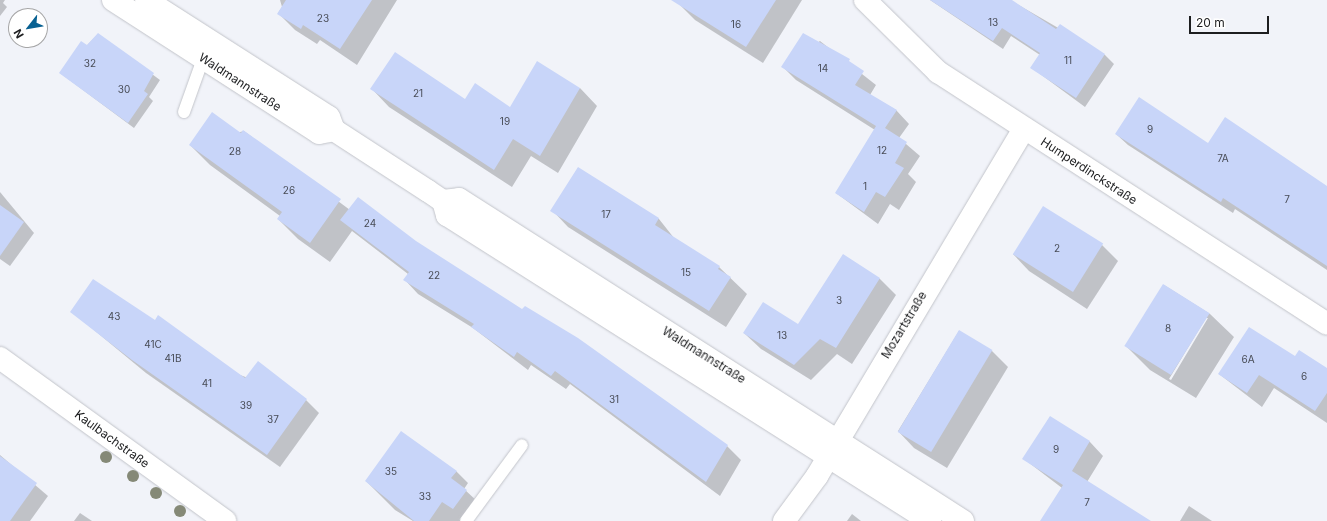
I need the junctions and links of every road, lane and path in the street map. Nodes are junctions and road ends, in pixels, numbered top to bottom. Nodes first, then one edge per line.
1 (113, 0) edge
2 (865, 0) edge
3 (151, 10) edge
4 (207, 50) junction
5 (184, 112) dead end
6 (1024, 129) junction
7 (1327, 324) edge
8 (0, 358) edge
9 (522, 445) dead end
10 (832, 448) junction
11 (225, 521) edge
12 (466, 521) edge
13 (784, 521) edge
14 (930, 521) edge
15 (963, 521) edge

1 - 3 street, Waldmannstraße
2 - 6 street, Humperdinckstraße
3 - 4 street, Waldmannstraße
4 - 5 lane
4 - 10 street, Waldmannstraße
6 - 7 street, Humperdinckstraße
6 - 10 street, Mozartstraße
8 - 11 street, Kaulbachstraße
9 - 12 lane
10 - 13 street, Mozartstraße
10 - 14 street, Waldmannstraße
10 - 15 street, Waldmannstraße

